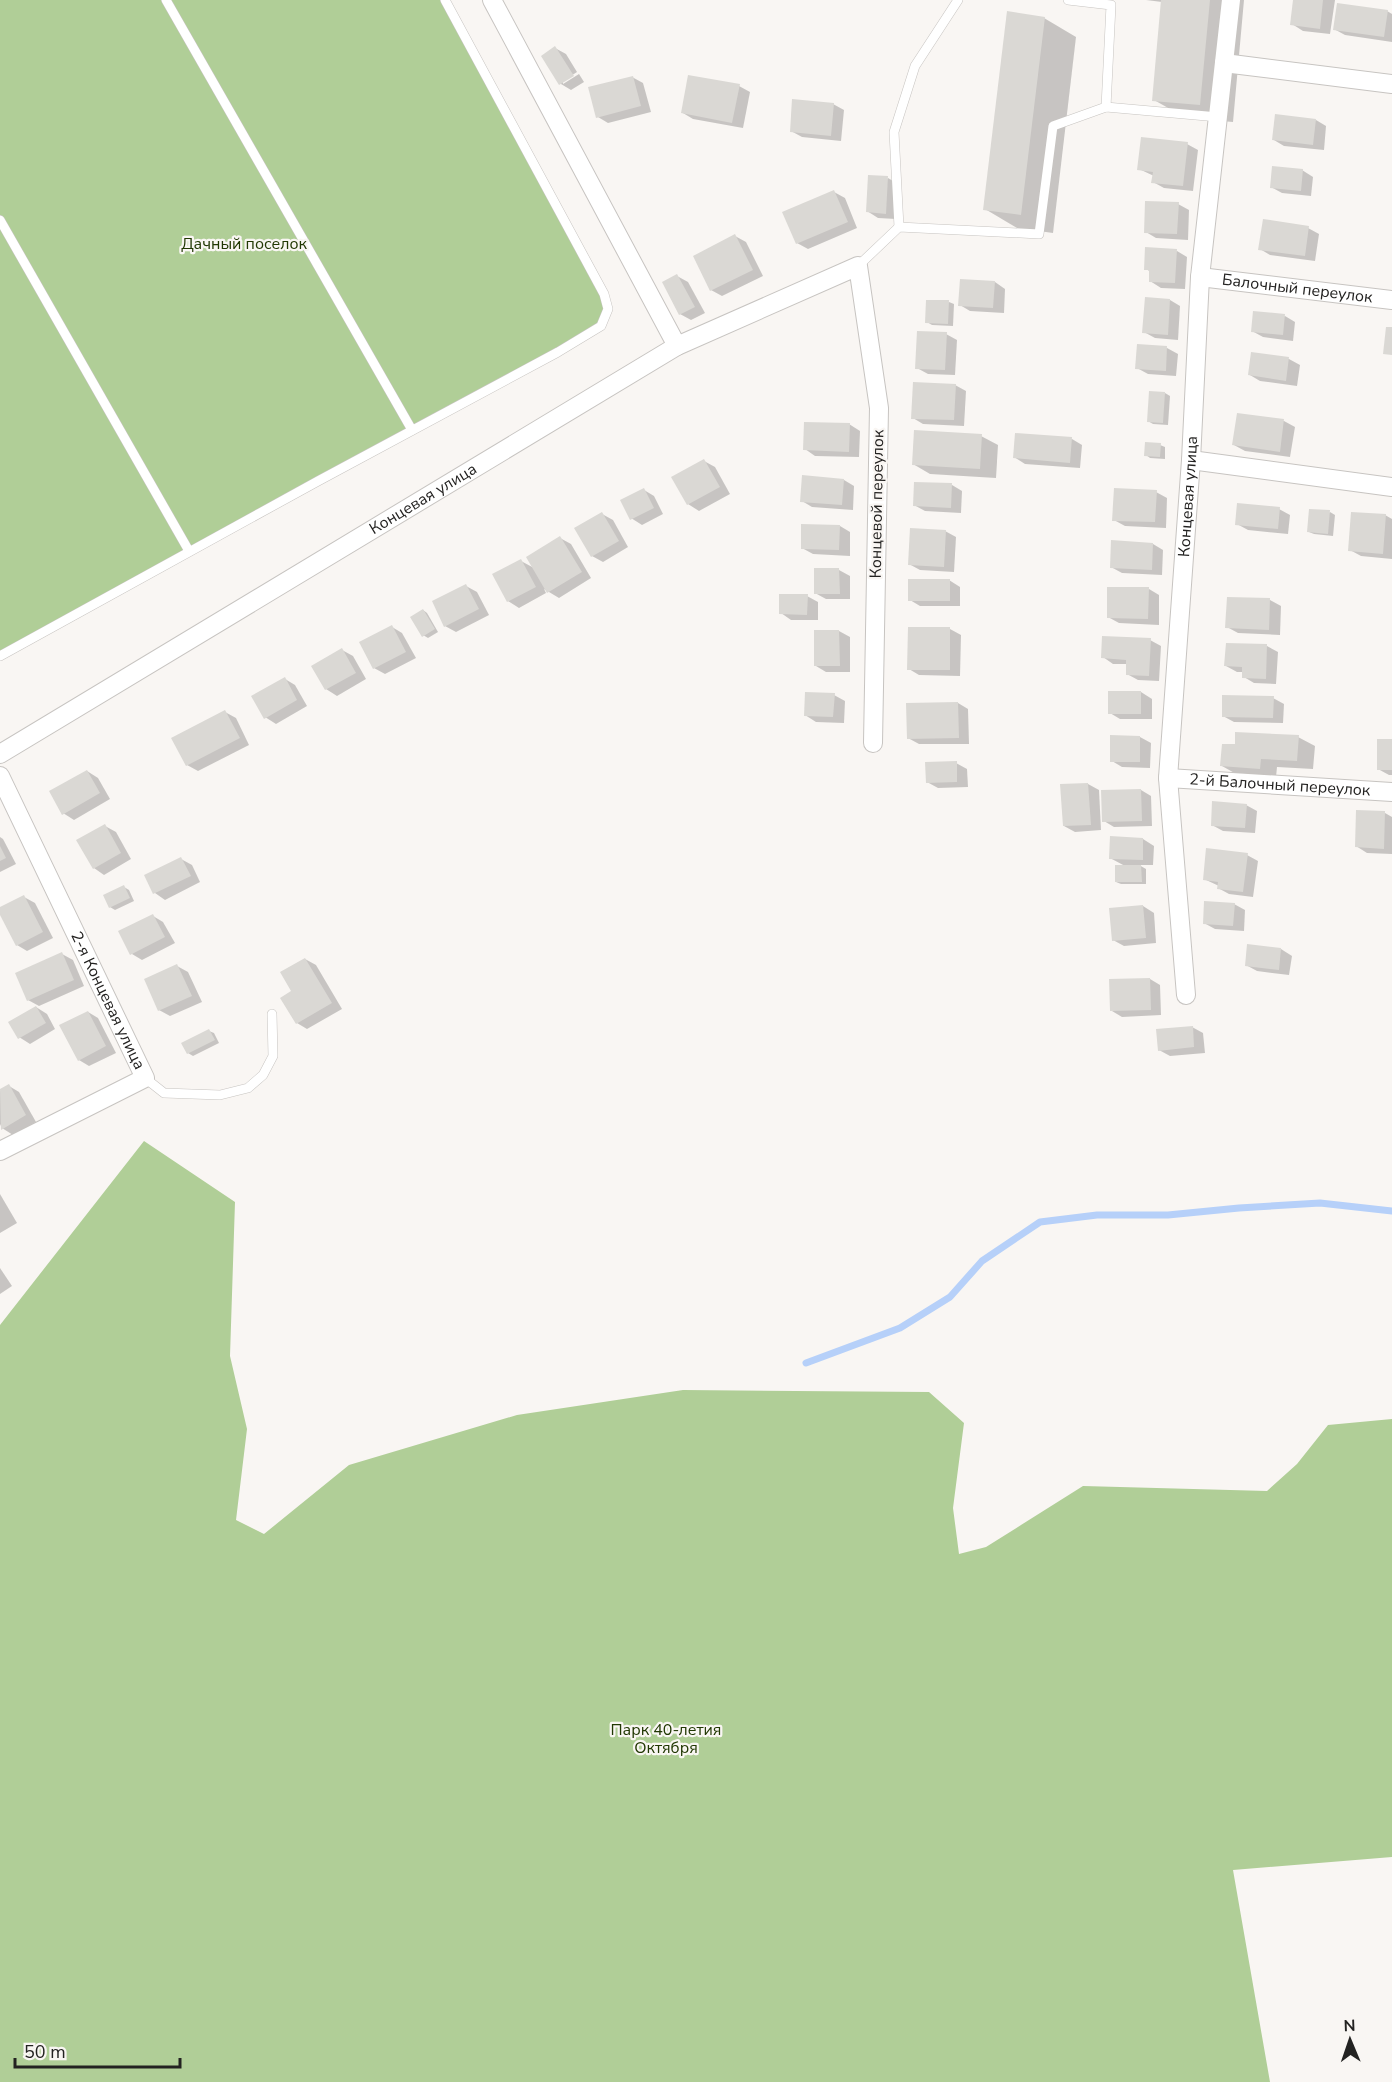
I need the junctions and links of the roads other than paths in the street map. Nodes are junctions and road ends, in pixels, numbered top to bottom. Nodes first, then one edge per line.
1 (166, 0) edge
2 (445, 0) edge
3 (492, 0) edge
4 (958, 0) edge
5 (1068, 0) edge
6 (1231, 0) edge
7 (1224, 63) junction
8 (1392, 84) edge
9 (1106, 107) junction
10 (1218, 117) junction
11 (0, 220) edge
12 (899, 227) junction
13 (858, 266) junction
14 (1200, 277) junction
15 (1392, 300) edge
16 (677, 346) junction
17 (412, 430) junction
18 (1191, 460) junction
19 (1392, 487) edge
20 (189, 551) junction
21 (0, 656) edge
22 (873, 743) dead end
23 (0, 754) edge
24 (0, 776) edge
25 (1168, 778) junction
26 (1392, 792) edge
27 (1186, 995) dead end
28 (272, 1014) dead end
29 (145, 1078) junction
30 (0, 1151) edge

1 - 17 lane
2 - 17 lane
3 - 16 street
4 - 12 lane
5 - 9 lane
6 - 7 street, Концевая улица
7 - 8 street
7 - 10 street, Концевая улица
9 - 10 lane
9 - 12 lane
10 - 14 street, Концевая улица
11 - 20 lane
12 - 13 lane
13 - 16 street, Концевая улица
13 - 22 street, Концевой переулок
14 - 15 street, Балочный переулок
14 - 18 street, Концевая улица
16 - 23 street, Концевая улица
17 - 20 lane
18 - 19 street
18 - 25 street, Концевая улица
20 - 21 lane
24 - 29 street, 2-я Концевая улица
25 - 26 street, 2-й Балочный переулок
25 - 27 street, Концевая улица
28 - 29 lane
29 - 30 street, 2-я Концевая улица

